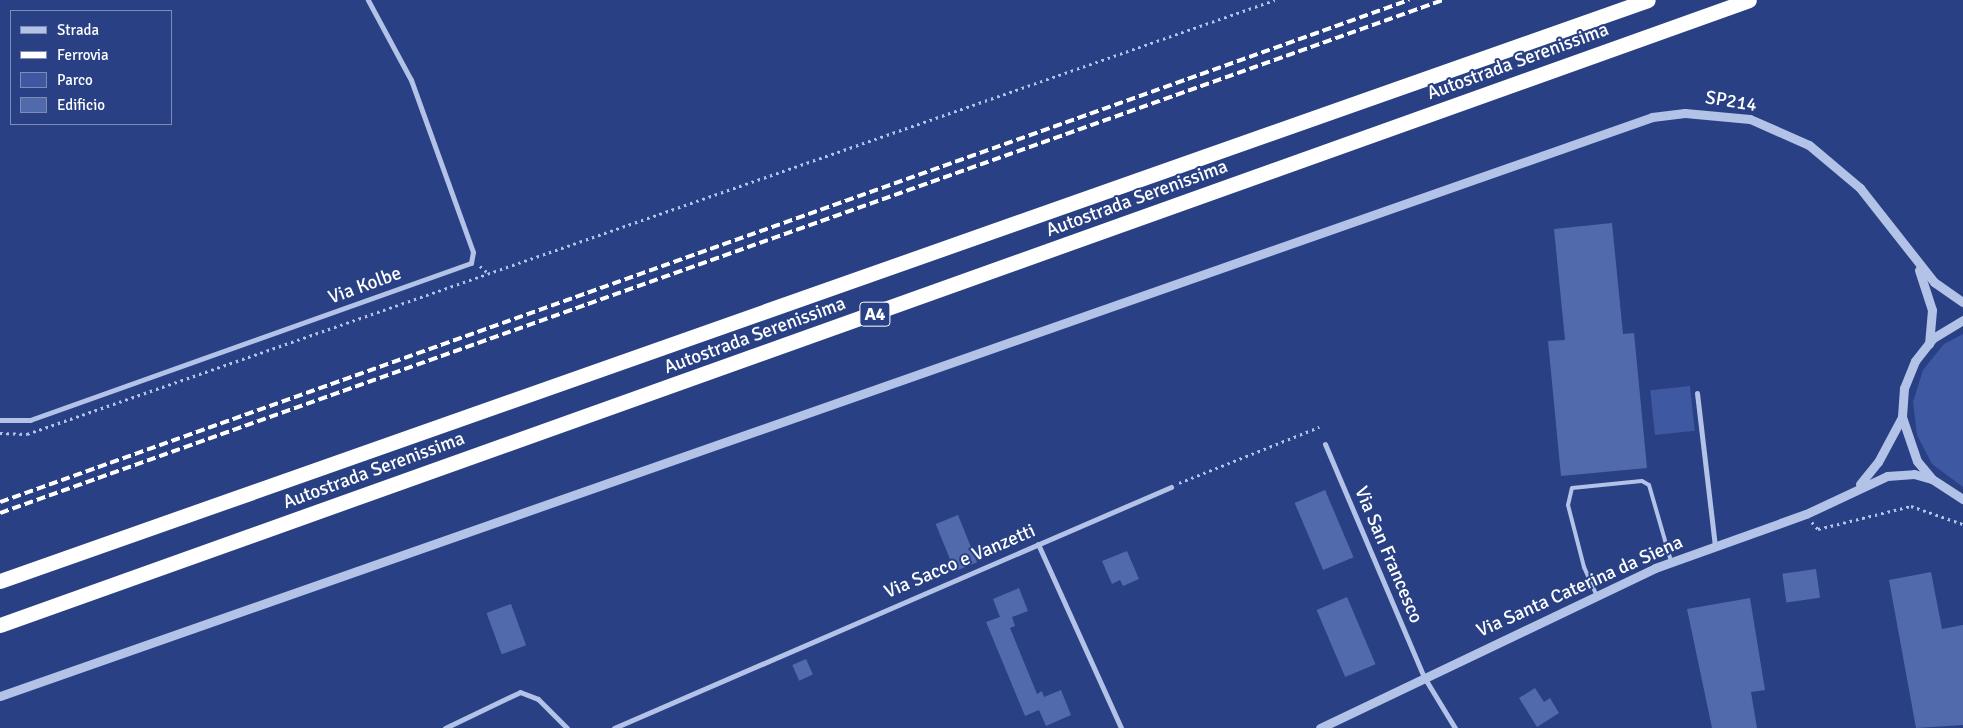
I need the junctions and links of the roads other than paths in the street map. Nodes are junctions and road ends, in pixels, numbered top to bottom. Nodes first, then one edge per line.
1 (368, 0) edge
2 (1648, 0) edge
3 (1749, 0) edge
4 (1916, 263) junction
5 (1963, 302) edge
6 (1963, 320) edge
7 (1929, 344) junction
8 (1696, 392) dead end
9 (1902, 417) junction
10 (0, 420) edge
11 (1324, 444) dead end
12 (1932, 479) junction
13 (1171, 487) road end
14 (1857, 487) junction
15 (1963, 500) edge
16 (1038, 544) junction
17 (1715, 546) junction
18 (1672, 561) junction
19 (0, 581) edge
20 (1596, 594) junction
21 (0, 626) edge
22 (1424, 677) junction
23 (0, 696) edge
24 (445, 728) edge
25 (566, 728) edge
26 (614, 728) edge
27 (1121, 728) edge
28 (1320, 728) edge
29 (1455, 728) edge

1 - 10 street, Via Kolbe
2 - 19 highway, Autostrada Serenissima / A4
3 - 21 highway, Autostrada Serenissima / A4
4 - 5 street, SP214
4 - 7 street, SP214
4 - 23 street, SP214 / SP214
6 - 7 street
7 - 9 street
8 - 17 street
9 - 12 street
9 - 14 street, Via Santa Caterina da Siena
11 - 22 street, Via San Francesco
12 - 14 street, Via Santa Caterina da Siena
12 - 15 street
13 - 16 street, Via Sacco e Vanzetti
14 - 17 street, Via Santa Caterina da Siena
16 - 26 street, Via Sacco e Vanzetti
16 - 27 street
17 - 18 street, Via Santa Caterina da Siena
18 - 20 street, Via Santa Caterina da Siena
18 - 20 lane
20 - 22 street, Via Santa Caterina da Siena
22 - 28 street, Via Santa Caterina da Siena
22 - 29 street, Via San Francesco
24 - 25 street

